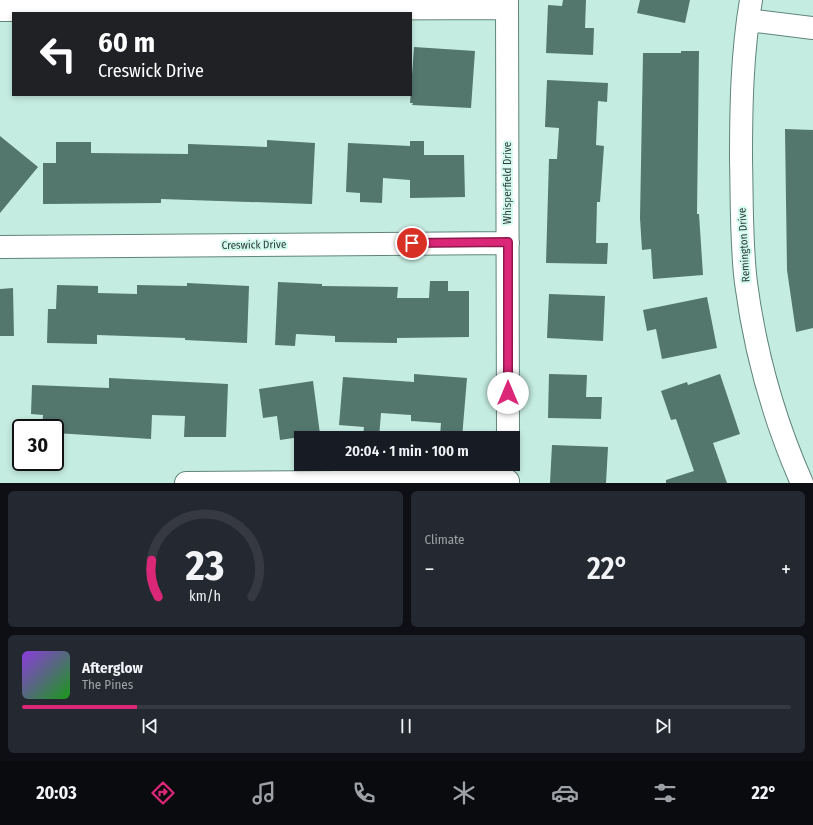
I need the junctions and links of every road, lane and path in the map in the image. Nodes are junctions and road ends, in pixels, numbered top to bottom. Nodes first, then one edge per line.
1 (507, 4) edge
2 (34, 5) edge
3 (271, 5) edge
4 (0, 10) edge
5 (750, 10) edge
6 (813, 28) edge
7 (508, 242) junction
8 (0, 247) edge
9 (508, 431) edge
10 (508, 476) edge
11 (186, 483) edge
12 (802, 483) edge

1 - 3 street
1 - 7 street, Whisperfield Drive
2 - 3 street
2 - 4 street
5 - 6 street
5 - 12 street, Remington Drive
7 - 8 street, Creswick Drive
7 - 9 street, Whisperfield Drive
10 - 11 street

